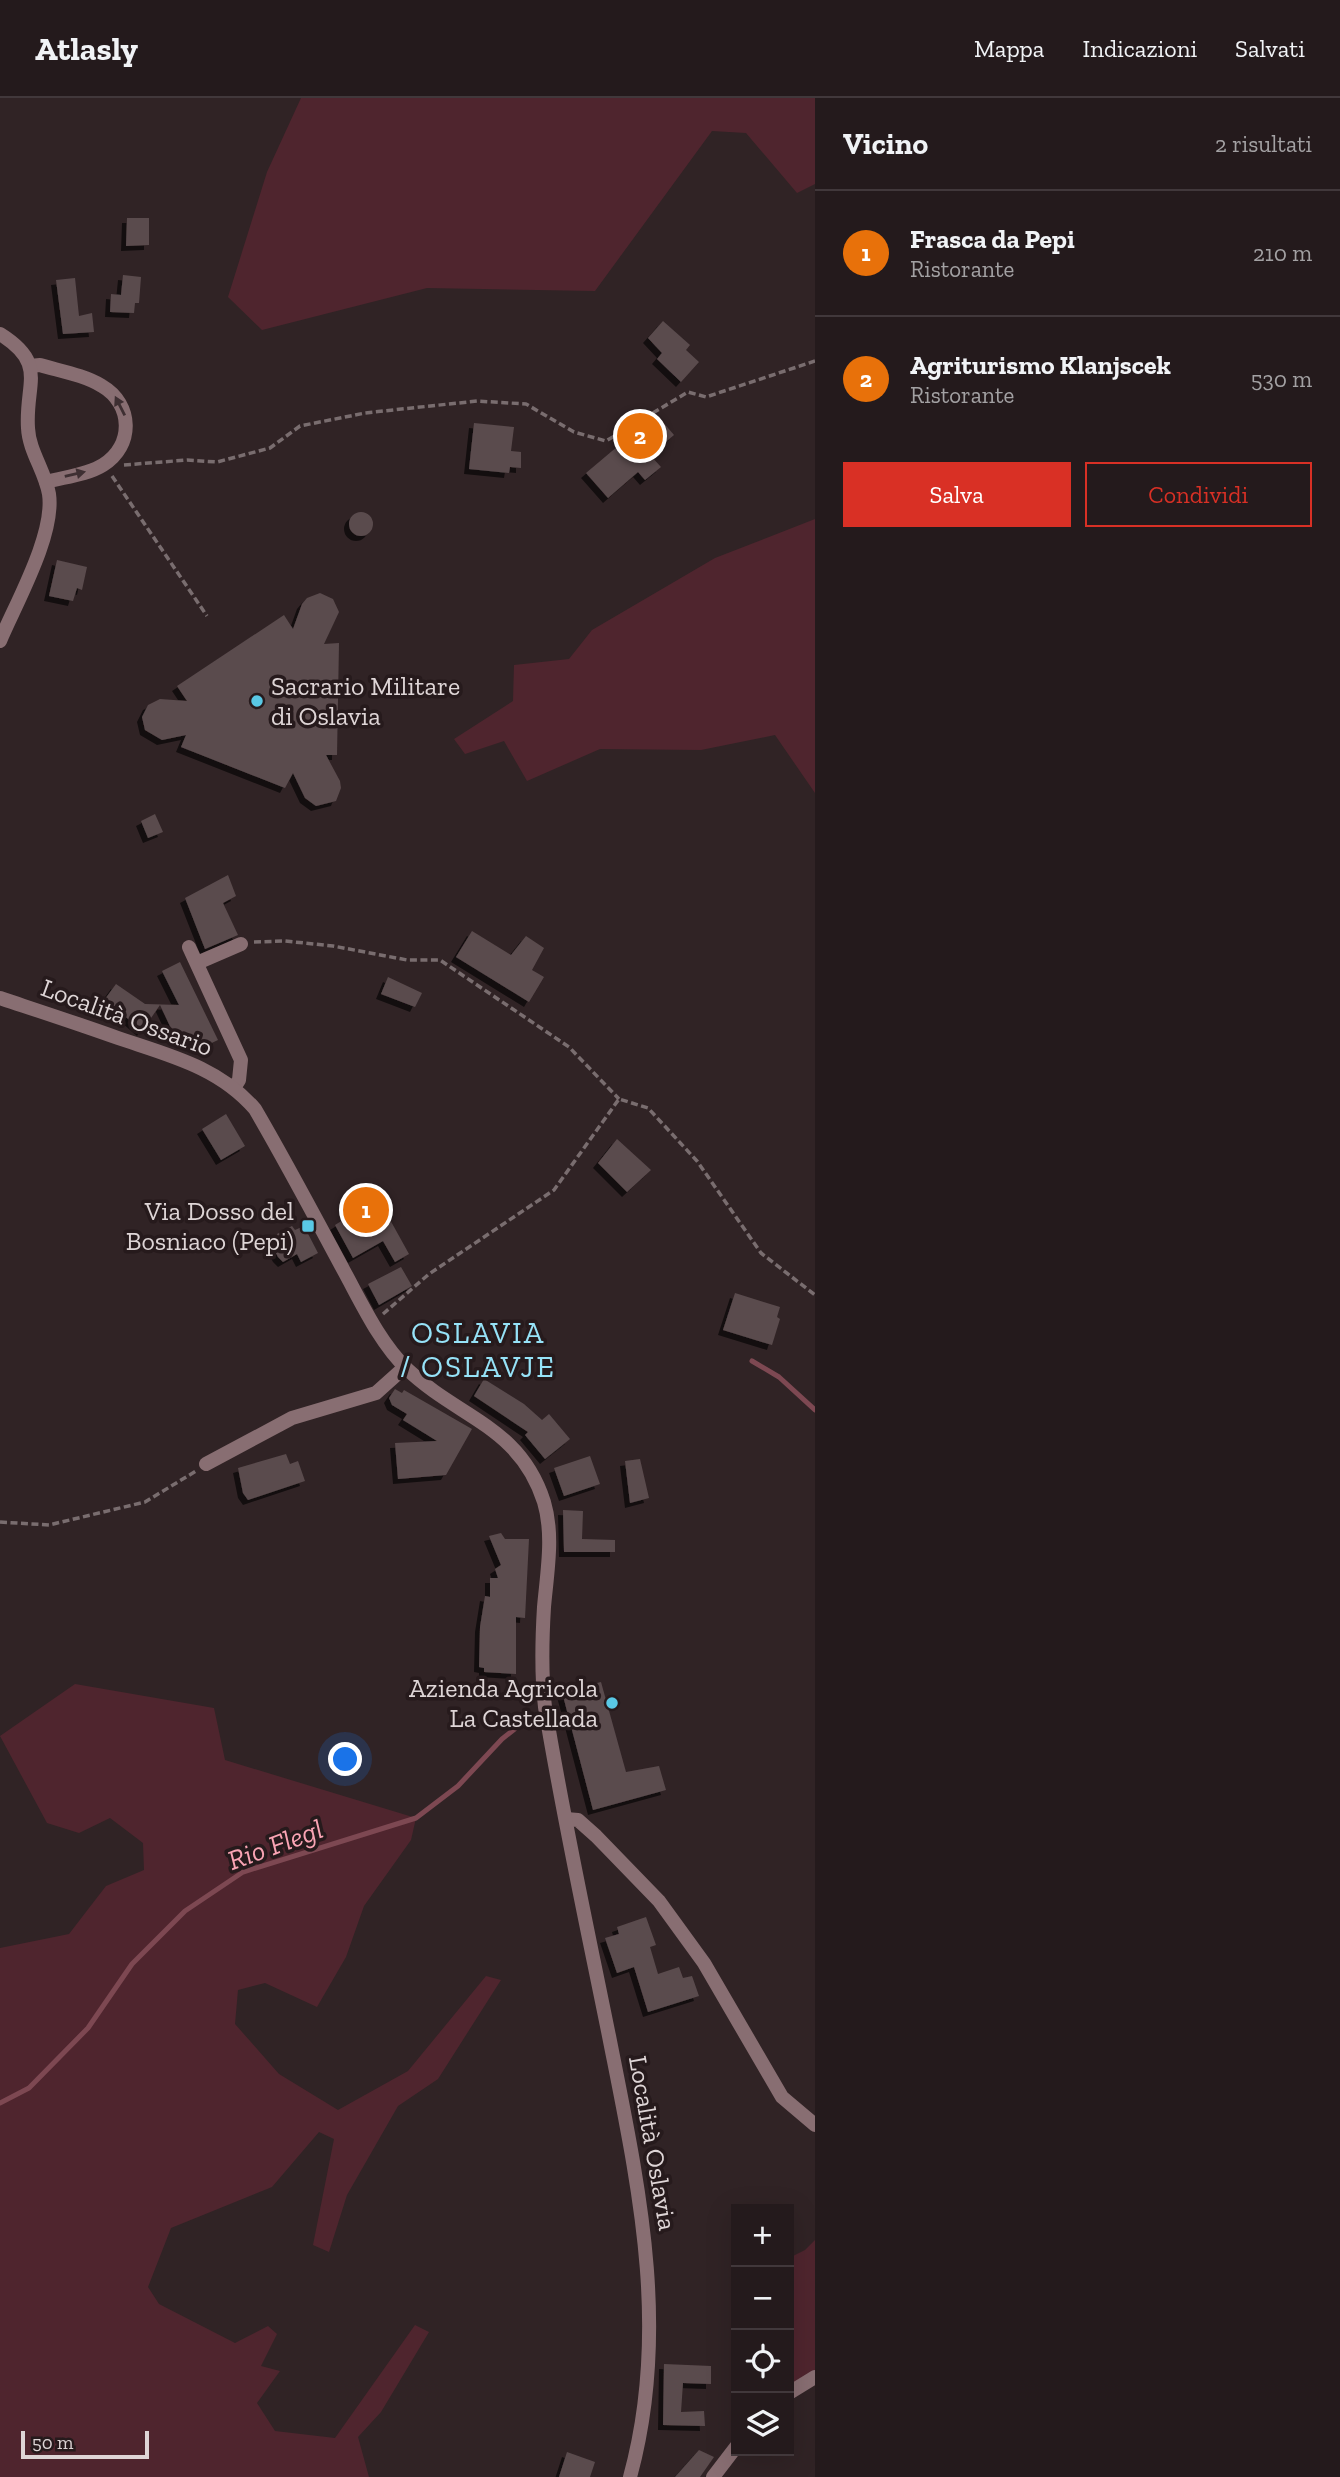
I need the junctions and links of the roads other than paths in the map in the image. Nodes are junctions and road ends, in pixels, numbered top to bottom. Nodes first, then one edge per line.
1 (0, 334) edge
2 (30, 366) junction
3 (46, 482) junction
4 (0, 641) edge
5 (241, 944) road end
6 (189, 947) dead end
7 (197, 963) junction
8 (0, 998) edge
9 (234, 1088) junction
10 (405, 1367) junction
11 (206, 1464) road end
12 (566, 1819) junction
13 (815, 2125) edge
14 (815, 2377) edge
15 (794, 2390) edge
16 (731, 2453) edge
17 (630, 2477) edge
18 (713, 2477) edge

1 - 2 street
2 - 3 street
3 -> 2 street
3 - 4 street
5 - 7 street
6 - 7 street, Località Ossario
7 - 9 street, Località Ossario
8 - 9 street, Località Ossario
9 - 10 street, Località Ossario
10 - 11 street
10 - 12 street, Località Oslavia
12 - 13 street
12 - 17 street, Località Oslavia
14 - 15 street
16 - 18 street

